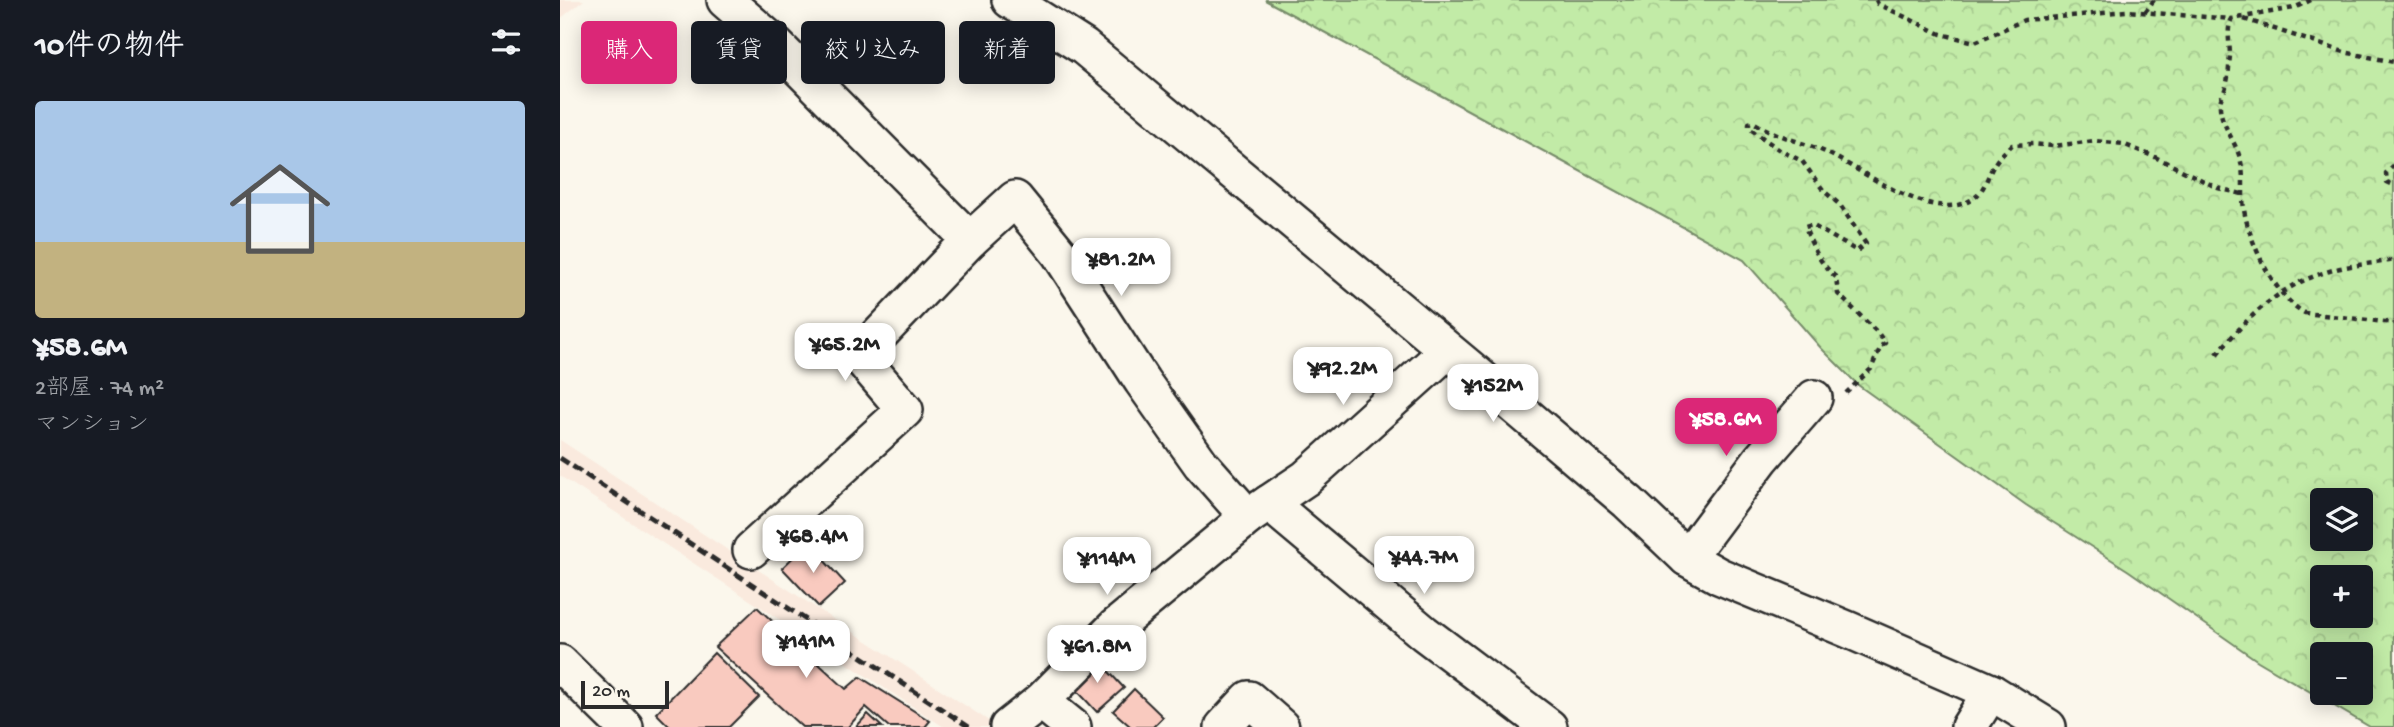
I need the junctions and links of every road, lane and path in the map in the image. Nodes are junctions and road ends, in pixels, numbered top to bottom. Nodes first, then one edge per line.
1 (725, 0) edge
2 (1010, 0) edge
3 (1876, 0) edge
4 (2154, 0) edge
5 (2311, 0) edge
6 (2145, 12) junction
7 (2241, 18) junction
8 (2232, 19) junction
9 (2394, 62) edge
10 (2394, 164) edge
11 (2394, 185) edge
12 (2242, 194) junction
13 (971, 240) junction
14 (2394, 260) edge
15 (2282, 291) junction
16 (2394, 323) edge
17 (1447, 351) junction
18 (2217, 354) dead end
19 (1829, 396) joint
20 (1258, 510) junction
21 (751, 550) dead end
22 (1687, 558) junction
23 (560, 663) edge
24 (1991, 692) junction
25 (1041, 701) junction
26 (625, 727) edge
27 (1008, 727) edge
28 (1073, 727) edge
29 (1223, 727) edge
30 (1281, 727) edge
31 (1549, 727) edge
32 (1969, 727) edge
33 (2048, 727) edge

1 - 13 street
2 - 17 street
3 - 6 path
4 - 6 path
5 - 7 path
6 - 8 path
7 - 8 path
7 - 9 path
8 - 12 path
10 - 11 path
12 - 15 path
12 - 19 path
13 - 20 street
13 - 21 street
14 - 15 path
15 - 16 path
15 - 18 path
17 - 20 street
17 - 22 street
19 - 22 street
20 - 25 street
20 - 31 street
22 - 24 street
23 - 26 street
24 - 32 street
24 - 33 street
25 - 27 street
25 - 28 street
29 - 30 street

